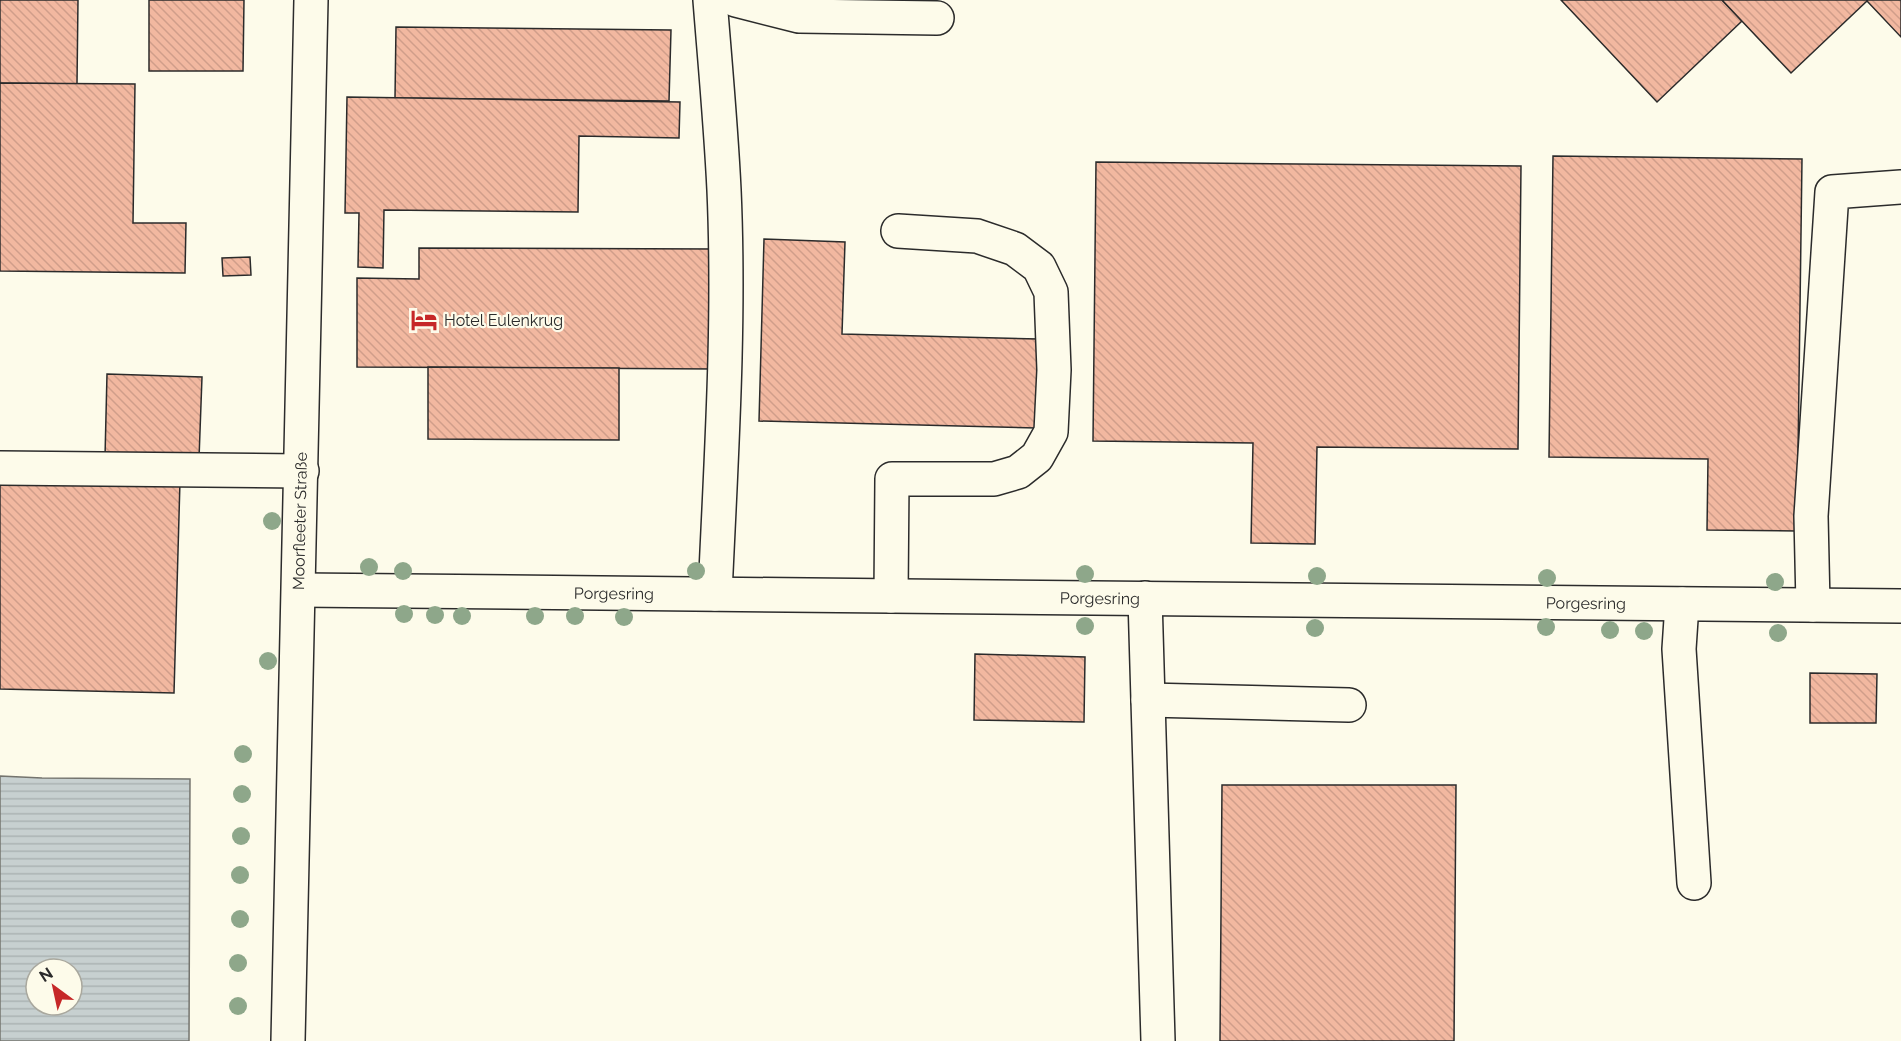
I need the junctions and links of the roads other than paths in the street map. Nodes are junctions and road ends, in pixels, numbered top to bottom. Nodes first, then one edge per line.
1 (311, 0) edge
2 (711, 0) edge
3 (736, 0) edge
4 (937, 18) dead end
5 (1901, 187) edge
6 (898, 231) dead end
7 (0, 468) edge
8 (302, 471) junction
9 (299, 590) junction
10 (715, 594) junction
11 (891, 596) junction
12 (1145, 598) junction
13 (1682, 604) junction
14 (1813, 605) junction
15 (1901, 606) edge
16 (1148, 699) junction
17 (1349, 705) dead end
18 (1694, 883) dead end
19 (288, 1041) edge
20 (1158, 1041) edge

1 - 8 street, Moorfleeter Straße
2 - 10 street
3 - 4 street
5 - 14 street
6 - 11 street
7 - 8 street
8 - 9 street, Moorfleeter Straße
9 - 10 street, Porgesring
9 - 19 street, Moorfleeter Straße
10 - 11 street, Porgesring
11 - 12 street, Porgesring
12 - 13 street, Porgesring
12 - 16 street
13 - 14 street, Porgesring
13 - 18 street
14 - 15 street, Porgesring
16 - 17 street
16 - 20 street

